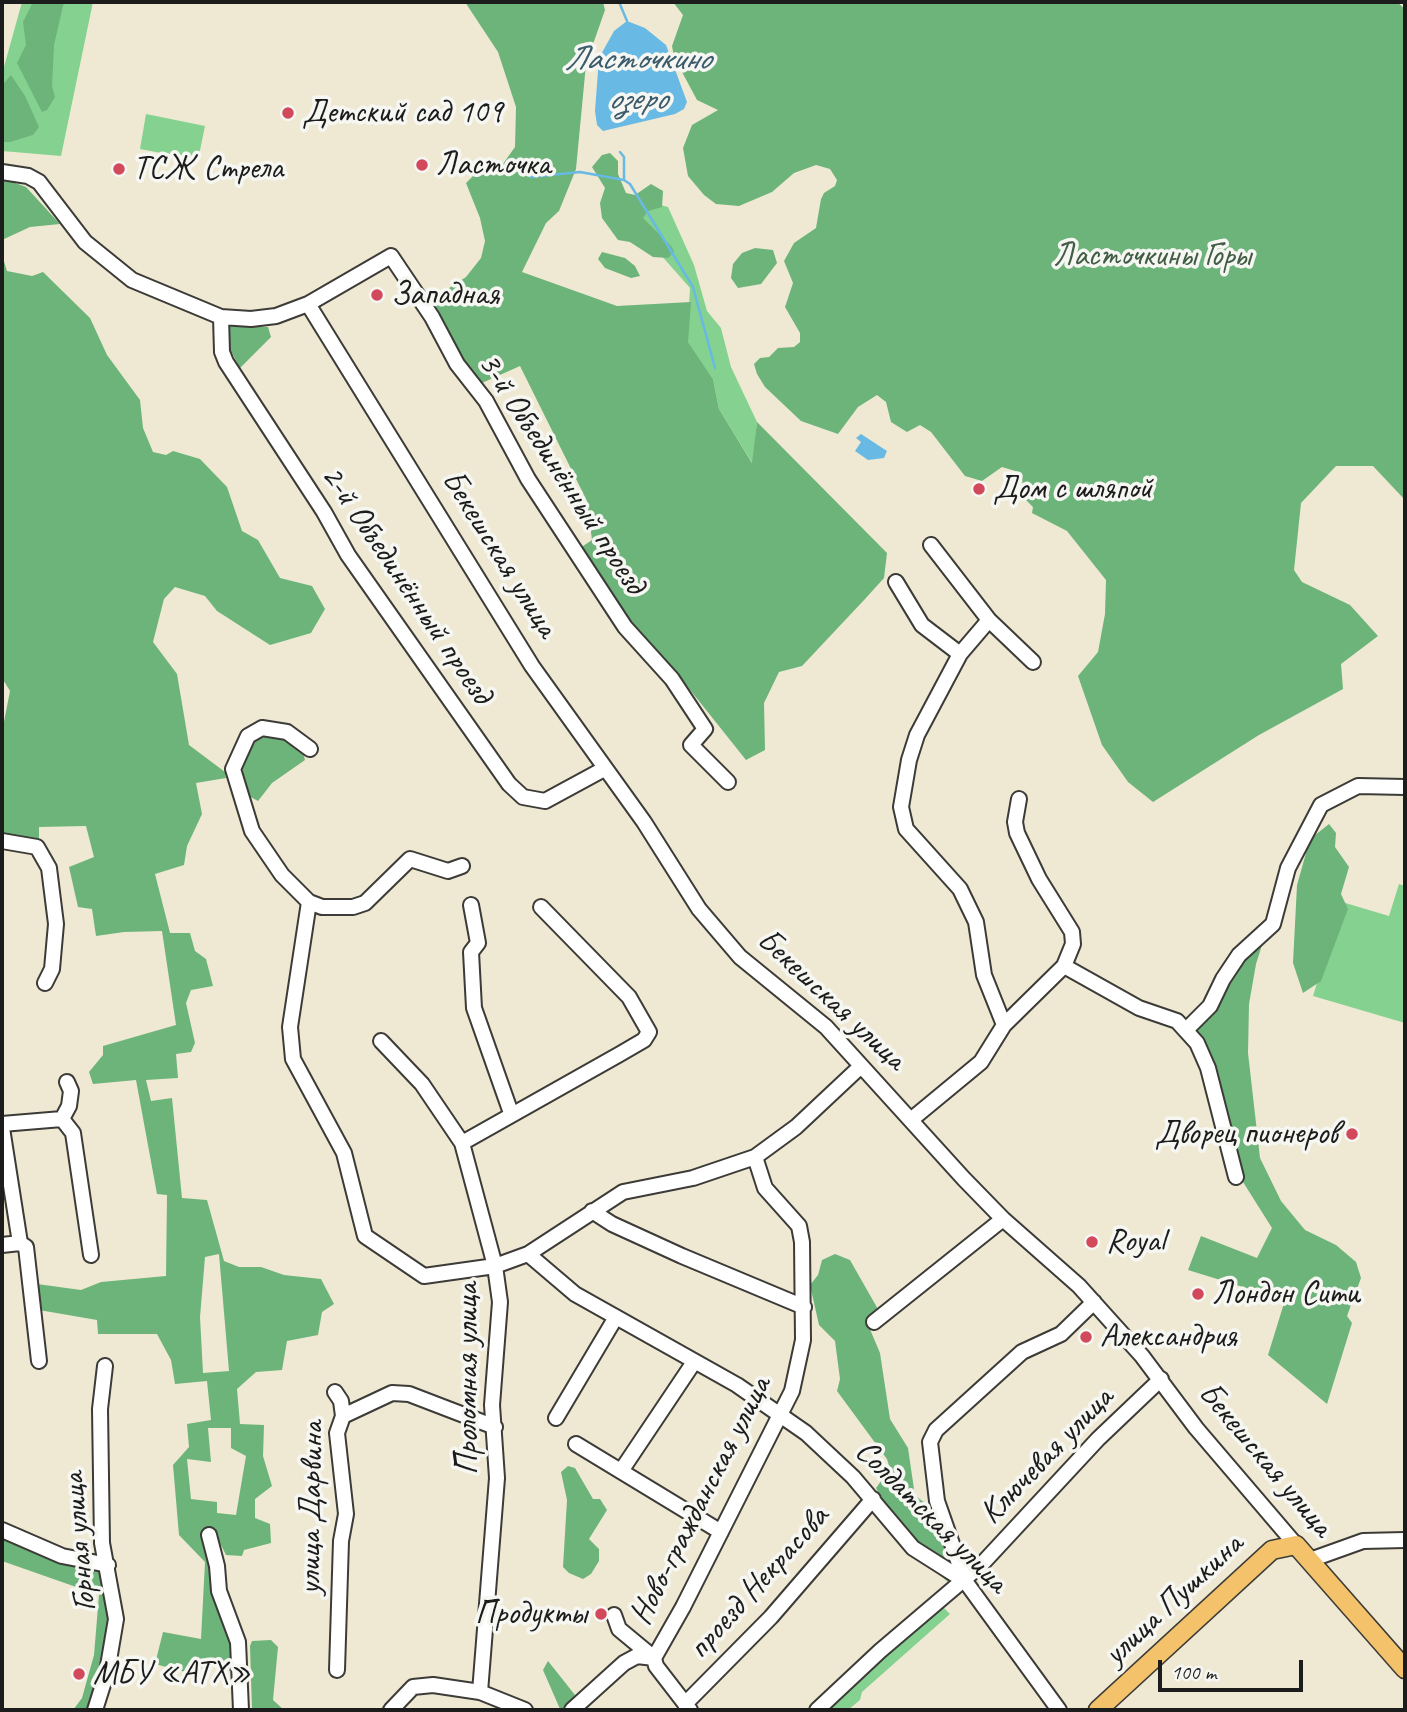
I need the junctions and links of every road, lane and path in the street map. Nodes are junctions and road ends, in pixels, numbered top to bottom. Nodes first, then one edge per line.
1 (2, 172) edge
2 (307, 304) junction
3 (221, 317) junction
4 (931, 545) dead end
5 (896, 582) dead end
6 (989, 620) junction
7 (960, 654) junction
8 (1033, 662) dead end
9 (310, 749) dead end
10 (604, 769) junction
11 (728, 782) dead end
12 (1405, 787) edge
13 (1020, 799) dead end
14 (2, 841) edge
15 (462, 866) dead end
16 (309, 902) junction
17 (471, 905) dead end
18 (541, 907) dead end
19 (1064, 966) junction
20 (45, 983) dead end
21 (1004, 1026) junction
22 (1188, 1033) junction
23 (382, 1041) dead end
24 (860, 1067) junction
25 (67, 1082) dead end
26 (510, 1113) junction
27 (62, 1119) junction
28 (912, 1119) junction
29 (2, 1126) edge
30 (462, 1143) junction
31 (755, 1157) junction
32 (1236, 1177) dead end
33 (592, 1211) junction
34 (1003, 1219) junction
35 (20, 1243) junction
36 (2, 1245) edge
37 (528, 1254) junction
38 (92, 1255) dead end
39 (495, 1266) junction
40 (1094, 1302) junction
41 (804, 1307) junction
42 (615, 1317) junction
43 (874, 1322) dead end
44 (38, 1361) dead end
45 (694, 1362) junction
46 (105, 1366) dead end
47 (1161, 1379) junction
48 (335, 1392) dead end
49 (779, 1415) junction
50 (343, 1416) junction
51 (556, 1418) dead end
52 (495, 1427) junction
53 (576, 1444) dead end
54 (621, 1471) junction
55 (873, 1499) junction
56 (2, 1530) edge
57 (721, 1532) junction
58 (209, 1535) dead end
59 (1405, 1540) edge
60 (1296, 1545) junction
61 (1310, 1560) junction
62 (108, 1565) junction
63 (965, 1581) junction
64 (614, 1615) dead end
65 (654, 1658) junction
66 (1405, 1669) edge
67 (337, 1670) dead end
68 (480, 1692) junction
69 (687, 1707) edge
70 (95, 1710) edge
71 (242, 1710) edge
72 (391, 1710) edge
73 (525, 1710) edge
74 (572, 1710) edge
75 (817, 1710) edge
76 (1059, 1710) edge
77 (1098, 1710) edge

1 - 3 street
2 - 3 street
2 - 10 street, Бекешская улица
2 - 11 street, 3-й Объединённый проезд
3 - 10 street, 2-й Объединённый проезд
4 - 6 street
5 - 7 street
6 - 7 street
6 - 8 street
7 - 21 street
9 - 16 street
10 - 24 street, Бекешская улица
12 - 22 street
13 - 19 street
14 - 20 street
15 - 16 street
16 - 39 street, Проломная улица
17 - 26 street
18 - 26 street
19 - 21 street
19 - 22 street
21 - 28 street
22 - 32 street
23 - 30 street
24 - 28 street, Бекешская улица
24 - 31 street
25 - 27 street
26 - 30 street
27 - 29 street
27 - 38 street
28 - 34 street, Бекешская улица
29 - 35 street
30 - 39 street
31 - 33 street
31 - 41 street, Ново-гражданская улица
33 - 37 street
33 - 41 street
34 - 40 street, Бекешская улица
34 - 43 street
35 - 36 street
35 - 44 street
37 - 39 street
37 - 42 street, Солдатская улица
39 - 52 street, Проломная улица
40 - 47 street, Бекешская улица
40 - 63 street
41 - 49 street, Ново-гражданская улица
42 - 45 street, Солдатская улица
42 - 51 street
45 - 49 street, Солдатская улица
45 - 54 street
46 - 62 street, Горная улица
47 - 60 street, Бекешская улица
47 - 63 street, Ключевая улица
48 - 50 street, улица Дарвина
49 - 55 street, Солдатская улица
49 - 57 street, Ново-гражданская улица
50 - 52 street
50 - 67 street, улица Дарвина
52 - 68 street, Проломная улица
53 - 54 street
54 - 57 street
55 - 63 street, Солдатская улица
55 - 69 street, проезд Некрасова
56 - 62 street
57 - 65 street, Ново-гражданская улица
58 - 71 street
59 - 61 street
60 - 61 main road, Бекешская улица
60 - 77 main road, улица Пушкина
61 - 66 main road, Бекешская улица
62 - 70 street, Горная улица
63 - 75 street, Ключевая улица
63 - 76 street, Солдатская улица
64 - 65 street
65 - 69 street
65 - 74 street, Ново-гражданская улица
68 - 72 street
68 - 73 street

